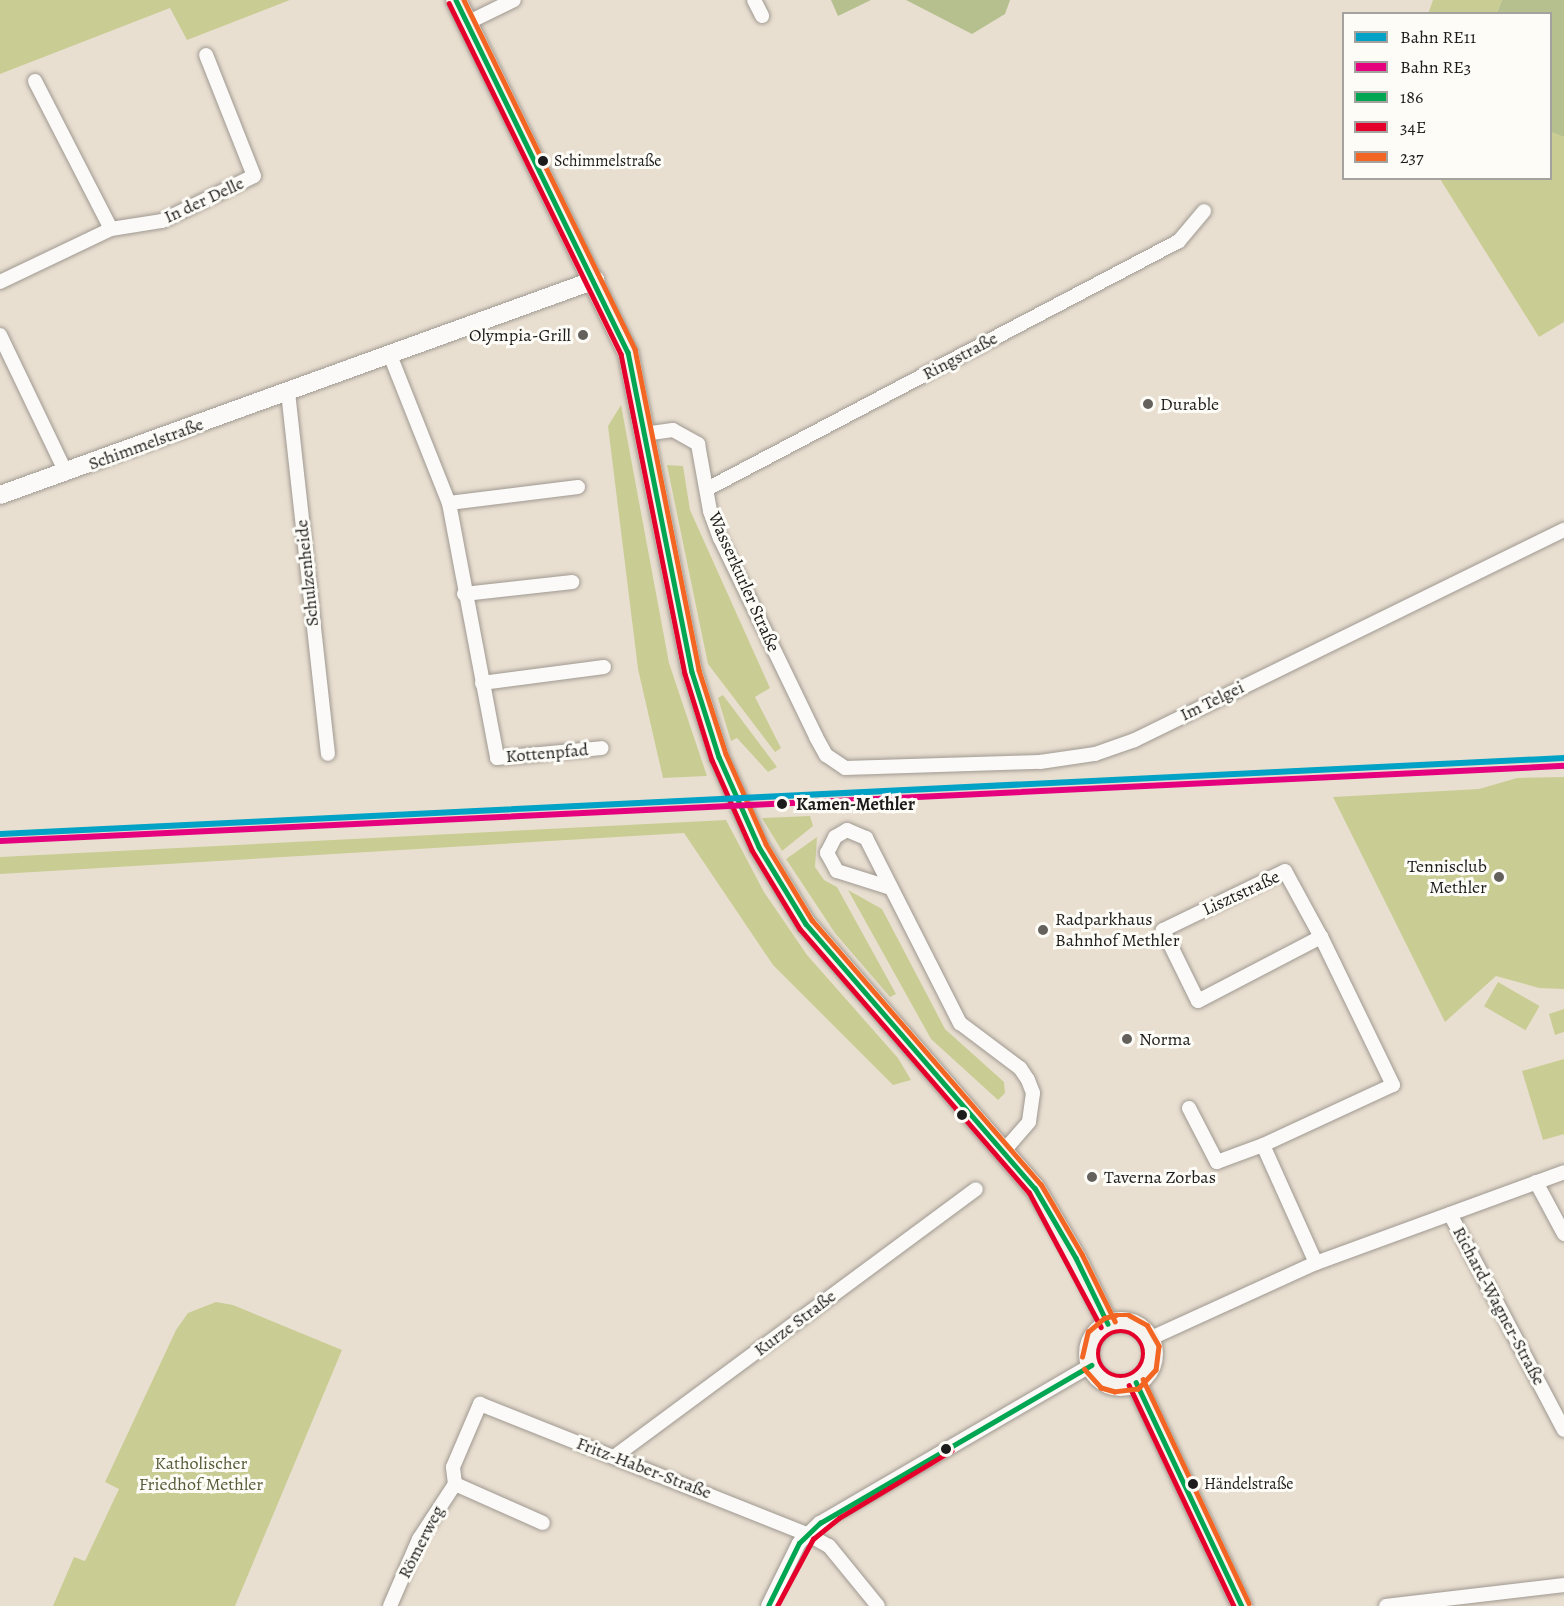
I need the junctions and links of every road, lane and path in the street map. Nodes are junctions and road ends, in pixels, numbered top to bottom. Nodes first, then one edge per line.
1 (456, 0) edge
2 (514, 0) edge
3 (754, 0) edge
4 (762, 16) dead end
5 (467, 23) junction
6 (206, 55) dead end
7 (35, 81) dead end
8 (1204, 211) dead end
9 (111, 229) junction
10 (595, 280) junction
11 (0, 282) edge
12 (0, 335) edge
13 (390, 354) junction
14 (288, 392) junction
15 (644, 434) junction
16 (66, 473) junction
17 (578, 487) dead end
18 (707, 489) junction
19 (0, 495) edge
20 (449, 503) junction
21 (1564, 530) edge
22 (572, 582) dead end
23 (464, 594) junction
24 (604, 667) dead end
25 (482, 683) junction
26 (602, 748) dead end
27 (328, 754) dead end
28 (835, 764) joint
29 (891, 888) junction
30 (1321, 937) junction
31 (1189, 1108) dead end
32 (1263, 1145) junction
33 (1005, 1150) junction
34 (1564, 1172) edge
35 (1536, 1182) junction
36 (976, 1189) dead end
37 (1450, 1214) junction
38 (1564, 1234) edge
39 (1316, 1263) junction
40 (1108, 1324) junction
41 (1149, 1339) junction
42 (1091, 1365) junction
43 (1136, 1382) junction
44 (480, 1404) joint
45 (1564, 1430) edge
46 (614, 1457) junction
47 (455, 1484) junction
48 (543, 1523) dead end
49 (807, 1534) junction
50 (1564, 1585) edge
51 (1457, 1602) edge
52 (394, 1605) edge
53 (768, 1606) edge
54 (878, 1606) edge
55 (1242, 1606) edge
56 (1386, 1606) edge

1 - 5 main road
2 - 5 street
3 - 4 street
5 - 10 main road
6 - 9 street, In der Delle
7 - 9 street
8 - 18 street, Ringstraße
9 - 11 street, In der Delle
10 - 13 street, Schimmelstraße
10 - 15 main road
12 - 16 street
13 - 14 street, Schimmelstraße
13 - 20 street, Kottenpfad
14 - 16 street, Schimmelstraße
14 - 27 street, Schulzenheide
15 - 18 street, Wasserkurler Straße
15 - 33 main road
16 - 19 street, Schimmelstraße
17 - 20 street
18 - 28 street, Wasserkurler Straße
20 - 23 street, Kottenpfad
21 - 28 street, Im Telgei
22 - 23 street
23 - 25 street, Kottenpfad
24 - 25 street
25 - 26 street, Kottenpfad
29 - 29 street
29 - 33 street
30 - 30 street, Lisztstraße
30 - 32 street, Lisztstraße
31 - 32 street, Lisztstraße
32 - 39 street
33 - 40 main road
34 - 35 street
35 - 37 street
35 - 38 street
36 - 46 street, Kurze Straße
37 - 39 street
37 - 45 street, Richard-Wagner-Straße
39 - 41 street
40 - 41 main road
40 - 42 main road
41 - 43 main road
42 - 43 main road
42 - 49 street
43 - 55 main road
44 - 46 street, Fritz-Haber-Straße
44 - 47 street, Römerweg
46 - 49 street, Fritz-Haber-Straße
47 - 48 street
47 - 52 street, Römerweg
49 - 53 street
49 - 54 street, Fritz-Haber-Straße
50 - 51 street
51 - 56 street

